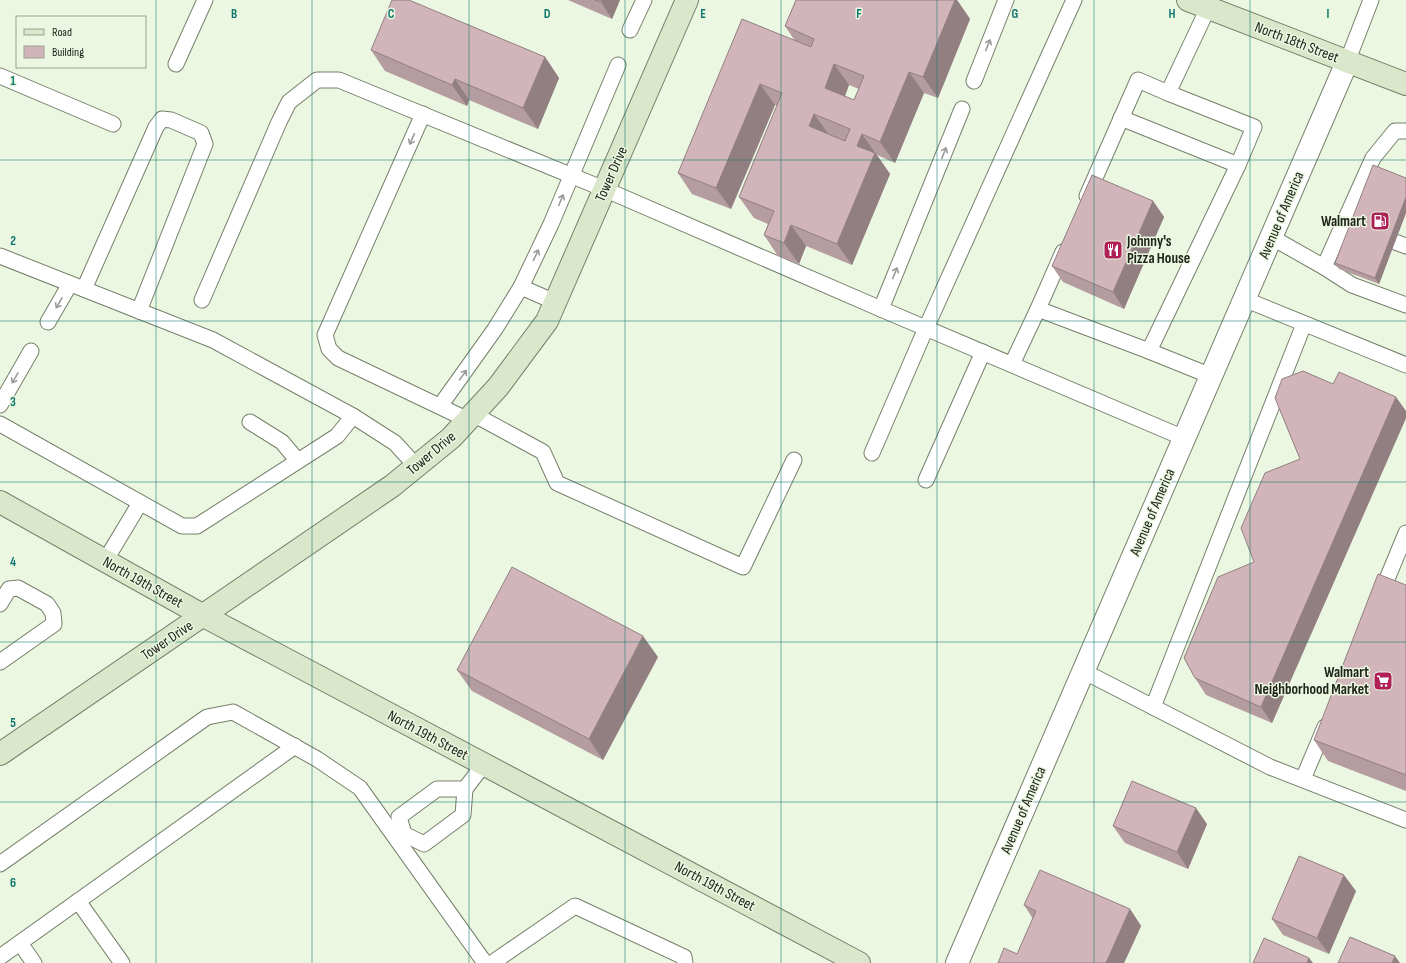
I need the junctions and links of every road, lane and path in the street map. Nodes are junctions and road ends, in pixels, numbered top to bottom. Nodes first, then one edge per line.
1 (205, 0) edge
2 (644, 0) edge
3 (687, 0) edge
4 (1074, 0) edge
5 (1371, 0) edge
6 (1004, 1) edge
7 (1198, 4) edge
8 (630, 30) dead end
9 (1347, 62) junction
10 (176, 64) dead end
11 (618, 65) dead end
12 (0, 76) edge
13 (974, 81) dead end
14 (1406, 84) edge
15 (1168, 93) junction
16 (962, 109) dead end
17 (423, 114) junction
18 (1121, 118) junction
19 (113, 124) dead end
20 (1406, 131) edge
21 (1238, 164) junction
22 (571, 176) junction
23 (604, 189) junction
24 (1081, 210) edge
25 (1271, 237) junction
26 (1069, 238) edge
27 (0, 256) edge
28 (1324, 267) junction
29 (77, 286) junction
30 (522, 287) junction
31 (1244, 299) junction
32 (202, 300) dead end
33 (555, 302) junction
34 (1406, 305) edge
35 (881, 309) junction
36 (1038, 309) junction
37 (139, 310) junction
38 (48, 322) dead end
39 (1304, 324) junction
40 (926, 328) junction
41 (31, 351) dead end
42 (1149, 351) junction
43 (983, 352) junction
44 (1012, 364) junction
45 (1406, 365) edge
46 (1211, 376) junction
47 (0, 405) edge
48 (440, 406) junction
49 (353, 416) junction
50 (470, 417) junction
51 (250, 422) dead end
52 (0, 424) edge
53 (1184, 438) junction
54 (872, 453) dead end
55 (794, 460) dead end
56 (298, 461) junction
57 (416, 466) junction
58 (926, 480) dead end
59 (0, 502) edge
60 (140, 503) junction
61 (1406, 533) edge
62 (105, 561) junction
63 (1399, 568) edge
64 (0, 604) edge
65 (1374, 610) edge
66 (202, 615) junction
67 (0, 662) edge
68 (1083, 671) junction
69 (1153, 707) junction
70 (1330, 713) edge
71 (295, 746) junction
72 (0, 754) edge
73 (484, 764) junction
74 (1302, 779) junction
75 (465, 789) junction
76 (1406, 820) edge
77 (401, 837) junction
78 (0, 864) edge
79 (78, 901) junction
80 (20, 943) junction
81 (0, 957) edge
82 (34, 963) edge
83 (122, 963) edge
84 (485, 963) edge
85 (492, 963) edge
86 (685, 963) edge
87 (860, 963) edge
88 (957, 963) edge

1 - 10 lane
2 - 8 lane
3 - 23 street, Tower Drive
4 - 40 lane
5 - 9 lane
13 -> 6 lane
7 - 9 street, North 18th Street
7 - 15 lane
9 - 14 street, North 18th Street
9 - 25 street, Avenue of America
11 - 22 lane
12 - 19 lane
15 - 18 lane
15 - 21 lane
35 -> 16 lane
17 - 22 lane
17 - 32 lane
17 -> 48 lane
18 - 21 lane
18 - 24 lane
20 - 28 lane
21 - 42 lane
22 - 23 lane
30 -> 22 lane
23 - 33 street, Tower Drive
23 - 35 lane
25 - 28 lane
25 - 31 street, Avenue of America
26 - 36 lane
27 - 29 lane
28 - 34 lane
29 - 37 lane
29 - 37 lane
29 -> 38 lane
30 - 33 lane
48 -> 30 lane
31 - 39 lane
31 - 46 street, Avenue of America
33 - 50 street, Tower Drive
35 - 40 lane
36 - 42 lane
36 - 44 lane
37 - 49 lane
39 - 45 lane
39 - 69 lane
40 - 43 lane
40 - 54 lane
41 -> 47 lane
42 - 46 lane
43 - 44 lane
43 - 58 lane
44 - 53 lane
46 - 53 street, Avenue of America
48 - 50 lane
49 - 56 lane
49 - 57 lane
50 - 55 lane
50 - 57 street, Tower Drive
51 - 56 lane
52 - 60 lane
53 - 68 street, Avenue of America
56 - 60 lane
57 - 66 street, Tower Drive
59 - 62 street, North 19th Street
60 - 62 lane
61 - 63 lane
62 - 66 street, North 19th Street
63 - 65 lane
64 - 67 lane
66 - 72 street, Tower Drive
66 - 73 street, North 19th Street
68 - 69 lane
68 - 88 street, Avenue of America
69 - 74 lane
70 - 74 lane
71 - 77 lane
71 - 78 lane
71 - 79 lane
73 - 75 lane
73 - 87 street, North 19th Street
74 - 76 lane
75 - 77 lane
75 - 77 lane
77 - 84 lane
79 - 80 lane
79 - 83 lane
80 - 81 lane
80 - 82 lane
85 - 86 lane

